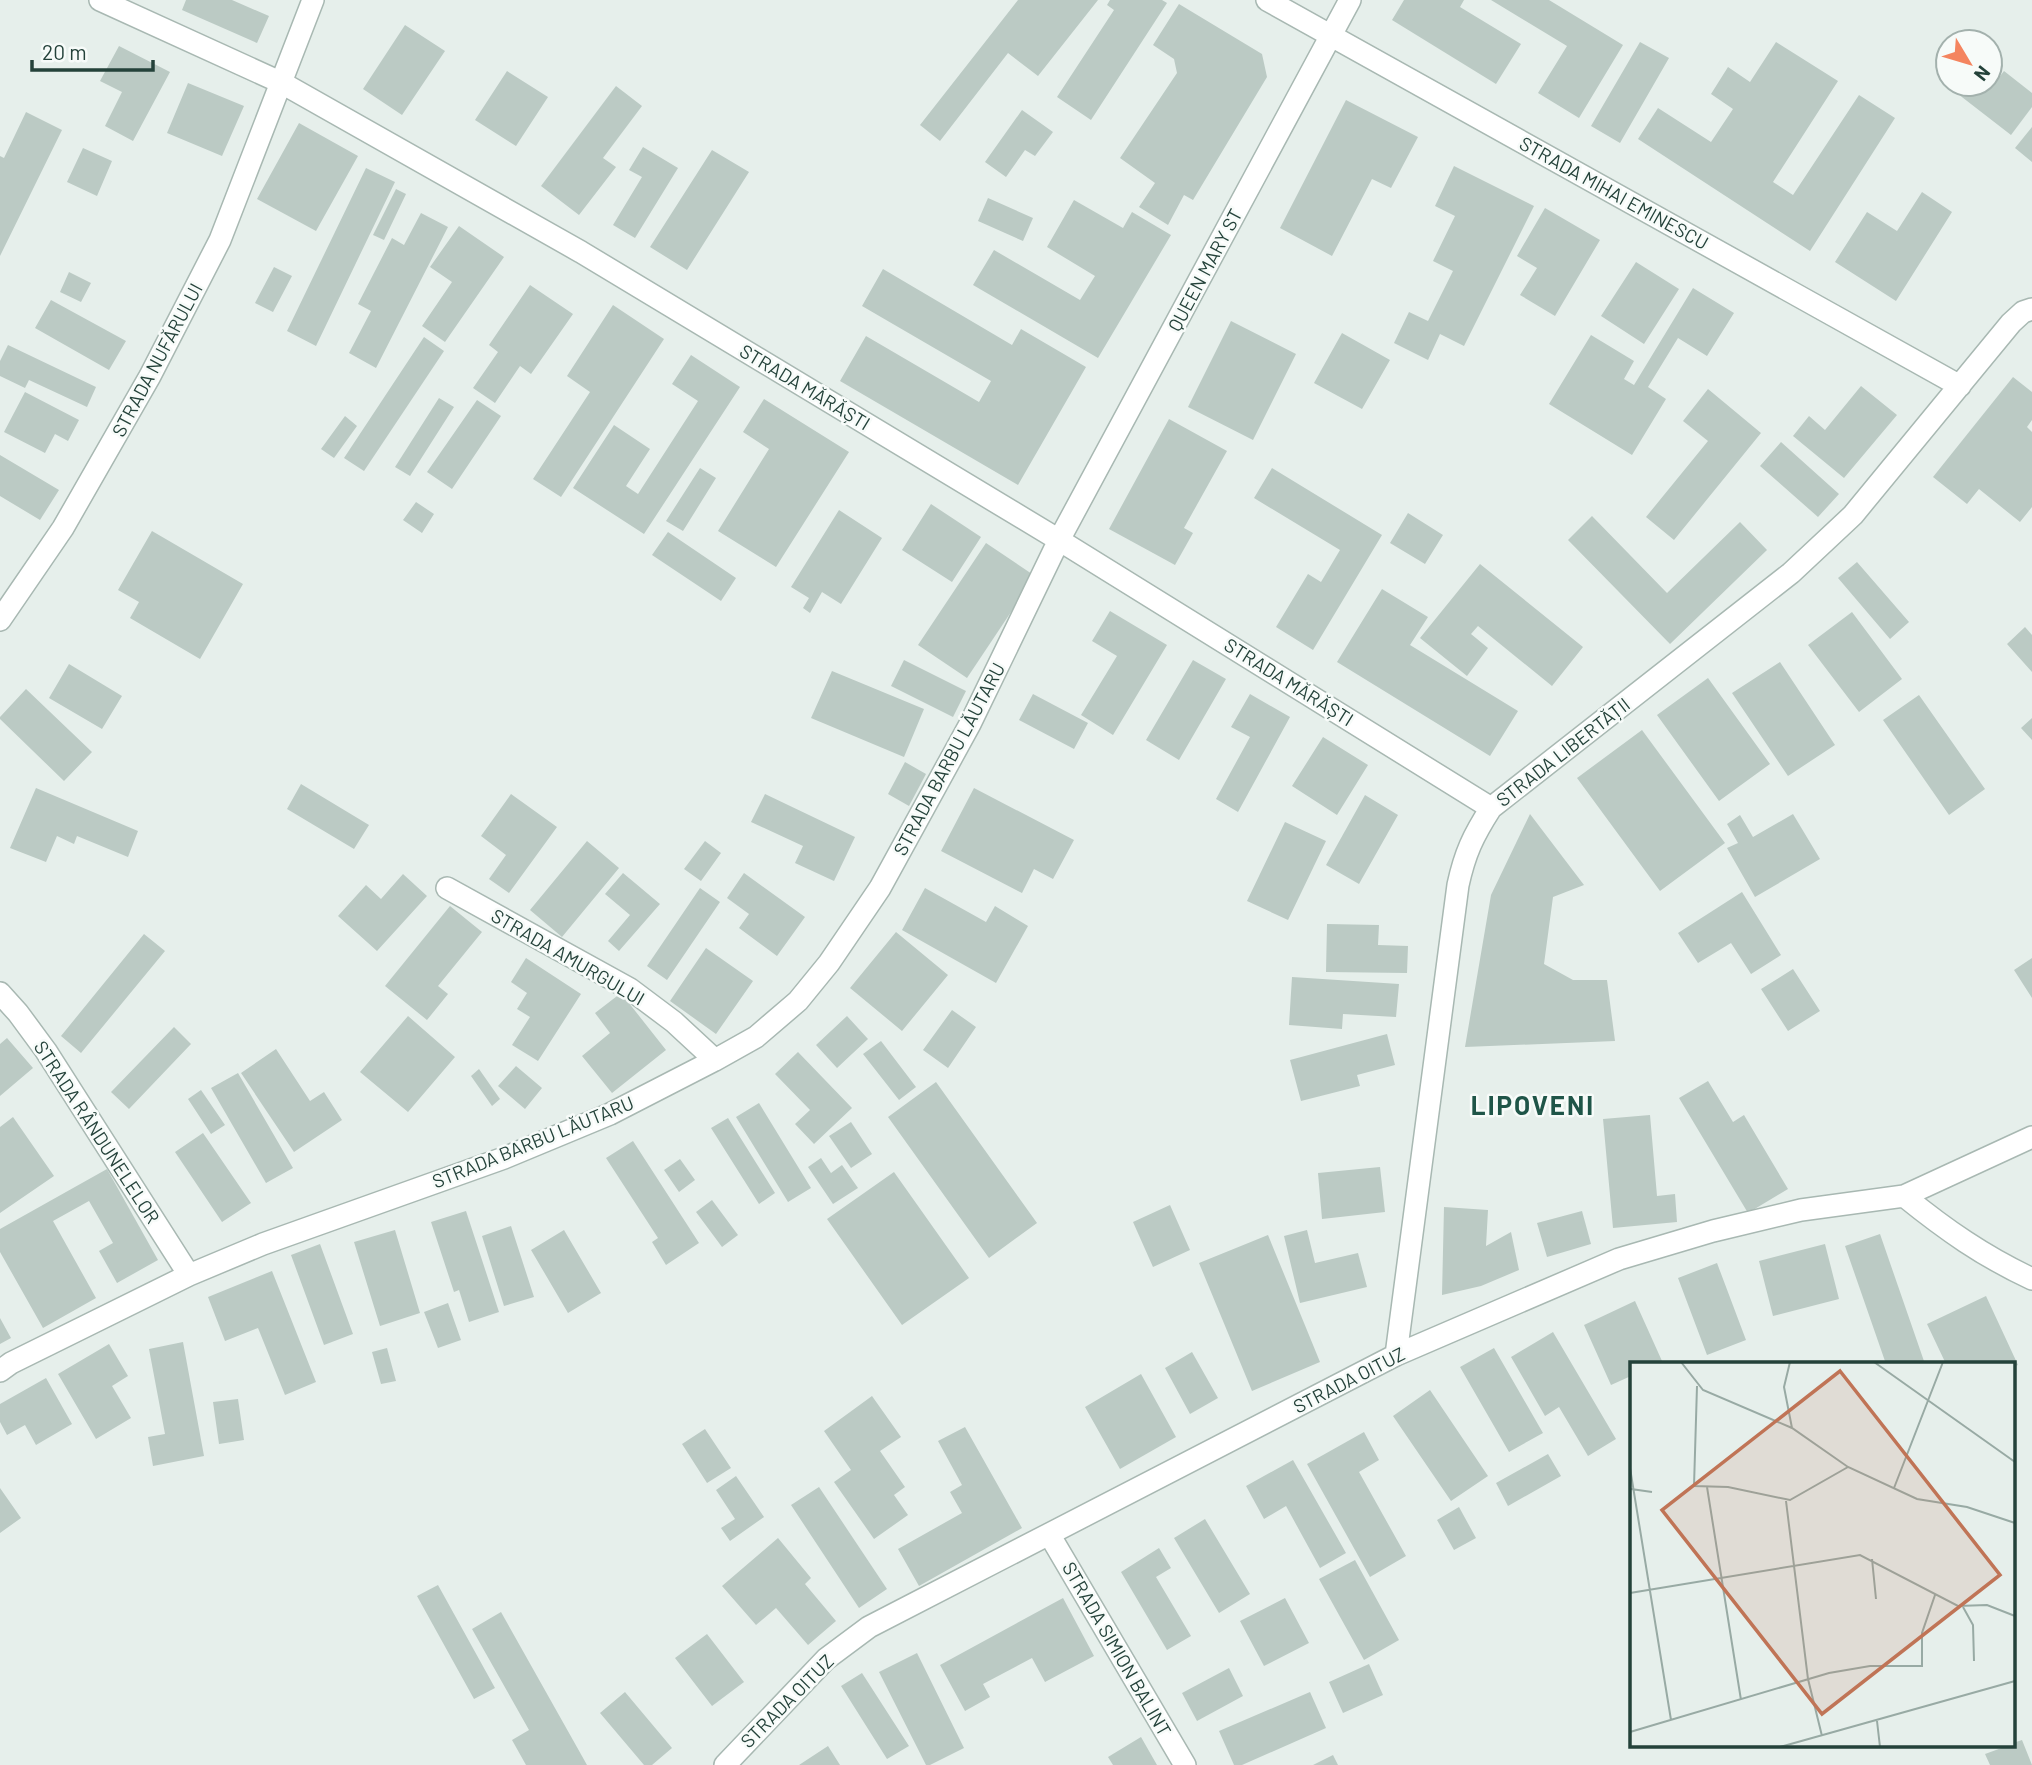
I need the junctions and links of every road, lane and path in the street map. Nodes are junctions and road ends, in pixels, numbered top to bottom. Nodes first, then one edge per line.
1 (100, 0) edge
2 (313, 0) edge
3 (1268, 0) edge
4 (1350, 0) edge
5 (1332, 35) junction
6 (282, 83) junction
7 (2032, 309) edge
8 (1960, 386) junction
9 (1059, 540) junction
10 (0, 620) edge
11 (1491, 808) junction
12 (447, 888) dead end
13 (0, 993) edge
14 (715, 1060) junction
15 (2032, 1137) edge
16 (1904, 1196) junction
17 (189, 1275) junction
18 (2032, 1279) edge
19 (1396, 1354) junction
20 (0, 1371) edge
21 (1049, 1534) junction
22 (724, 1765) edge
23 (1185, 1765) edge

1 - 6 street, STRADA MĂRĂȘTI
2 - 6 street, STRADA NUFĂRULUI
3 - 5 street, STRADA MIHAI EMINESCU
4 - 5 street, QUEEN MARY ST
5 - 8 street, STRADA MIHAI EMINESCU
5 - 9 street, QUEEN MARY ST
6 - 9 street, STRADA MĂRĂȘTI
6 - 10 street, STRADA NUFĂRULUI
7 - 8 street, STRADA LIBERTĂȚII
8 - 11 street, STRADA LIBERTĂȚII
9 - 11 street, STRADA MĂRĂȘTI
9 - 14 street, STRADA BARBU LĂUTARU
11 - 19 street, STRADA LIBERTĂȚII
12 - 14 street, STRADA AMURGULUI
13 - 17 street, STRADA RÂNDUNELELOR
14 - 17 street, STRADA BARBU LĂUTARU
15 - 16 street, STRADA OITUZ
16 - 18 street
16 - 19 street, STRADA OITUZ
17 - 20 street, STRADA BARBU LĂUTARU
19 - 21 street, STRADA OITUZ
21 - 22 street, STRADA OITUZ
21 - 23 street, STRADA SIMION BALINT

